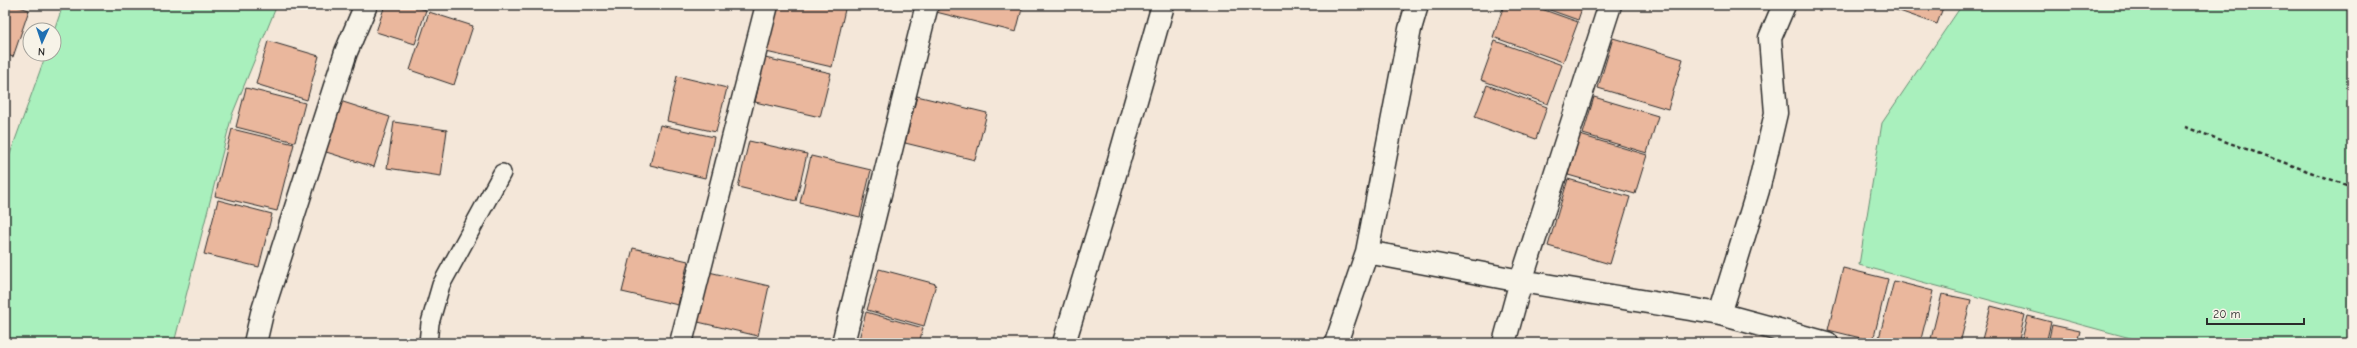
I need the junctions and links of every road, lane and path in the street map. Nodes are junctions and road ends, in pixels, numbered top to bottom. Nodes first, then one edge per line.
1 (366, 5) edge
2 (767, 5) edge
3 (927, 5) edge
4 (1164, 5) edge
5 (1417, 5) edge
6 (1610, 5) edge
7 (1784, 5) edge
8 (2185, 127) dead end
9 (502, 173) dead end
10 (2352, 187) edge
11 (1366, 252) junction
12 (1521, 281) junction
13 (1720, 314) junction
14 (255, 343) edge
15 (428, 343) edge
16 (681, 343) edge
17 (842, 343) edge
18 (1064, 343) edge
19 (1336, 343) edge
20 (1504, 343) edge
21 (1827, 343) edge

1 - 14 street
2 - 16 street
3 - 17 street
4 - 18 street
5 - 11 street
6 - 12 street
7 - 13 street
8 - 10 path
9 - 15 lane
11 - 12 street
11 - 19 street
12 - 13 street
12 - 20 street
13 - 21 street

